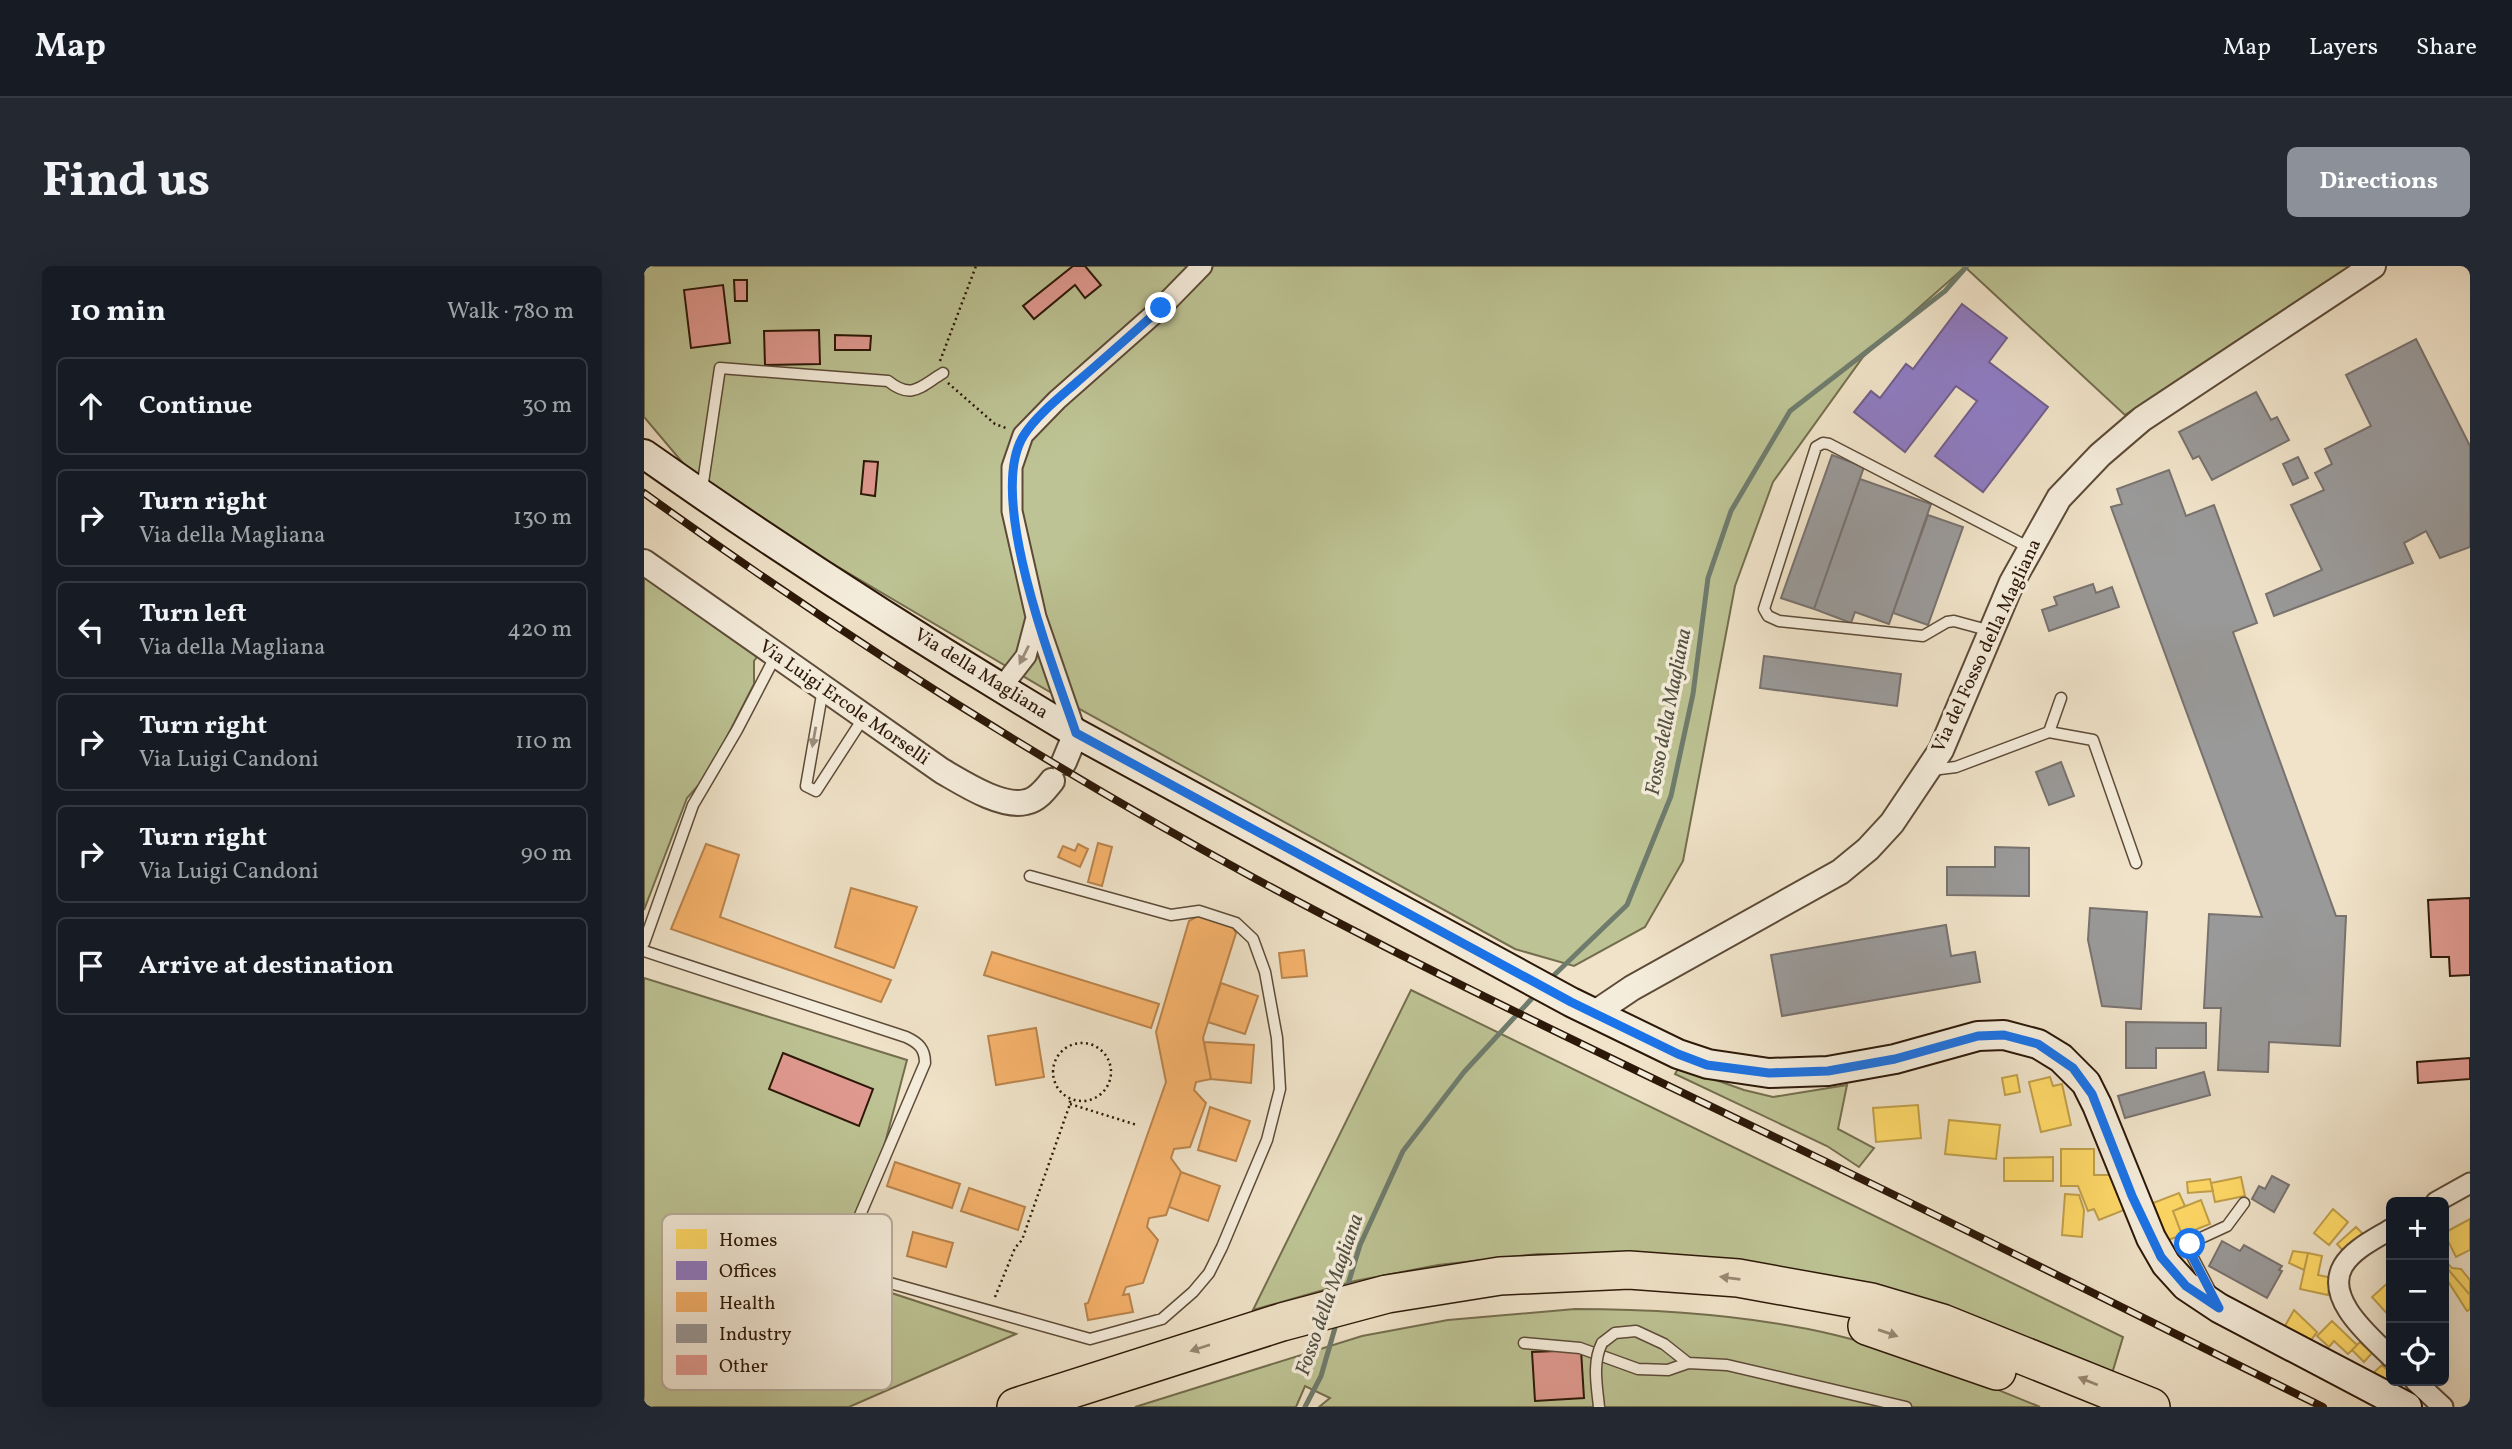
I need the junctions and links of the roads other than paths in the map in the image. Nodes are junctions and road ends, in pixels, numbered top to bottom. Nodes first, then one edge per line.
1 (1202, 266) edge
2 (2373, 266) edge
3 (943, 373) road end
4 (644, 454) edge
5 (701, 494) junction
6 (2030, 548) junction
7 (644, 562) edge
8 (1036, 617) junction
9 (1991, 631) junction
10 (776, 654) junction
11 (823, 688) junction
12 (1001, 688) junction
13 (2061, 698) dead end
14 (864, 717) junction
15 (2049, 732) junction
16 (1076, 733) junction
17 (1928, 770) junction
18 (2136, 863) dead end
19 (1030, 876) dead end
20 (644, 943) edge
21 (644, 951) edge
22 (1583, 1008) junction
23 (2470, 1183) edge
24 (2444, 1197) edge
25 (2244, 1203) dead end
26 (861, 1214) edge
27 (2386, 1232) edge
28 (1652, 1283) junction
29 (892, 1284) edge
30 (2219, 1308) junction
31 (1524, 1343) dead end
32 (2386, 1352) edge
33 (1688, 1363) junction
34 (2420, 1386) edge
35 (1016, 1407) edge
36 (1095, 1407) edge
37 (1599, 1407) edge
38 (1906, 1407) edge
39 (2085, 1407) edge
40 (2151, 1407) edge
41 (2407, 1407) edge
42 (2443, 1407) edge

1 - 8 street
2 - 6 street, Via del Fosso della Magliana
3 - 5 lane
4 - 5 main road, Via della Magliana
5 - 12 main road, Via della Magliana
6 - 9 street, Via del Fosso della Magliana
6 - 9 lane
7 - 10 street, Via Luigi Ercole Morselli
8 -> 12 street
8 - 16 street
9 - 17 street, Via del Fosso della Magliana
10 - 11 street, Via Luigi Ercole Morselli
10 - 20 lane
11 - 14 street, Via Luigi Ercole Morselli
11 -> 14 lane
12 - 16 main road, Via della Magliana
13 - 15 lane
14 - 16 street, Via Luigi Ercole Morselli
15 - 17 lane
15 - 18 lane
16 - 22 main road, Via della Magliana
17 - 22 street, Via del Fosso della Magliana
19 - 29 lane
21 - 26 lane
22 - 30 main road, Via della Magliana
23 - 24 street
25 - 30 lane
27 - 32 street
28 -> 35 highway
28 - 36 highway
28 -> 39 highway
40 -> 28 highway
30 - 41 main road, Via della Magliana
31 - 33 lane
33 - 37 lane, bridge
33 - 38 lane
34 - 42 street

